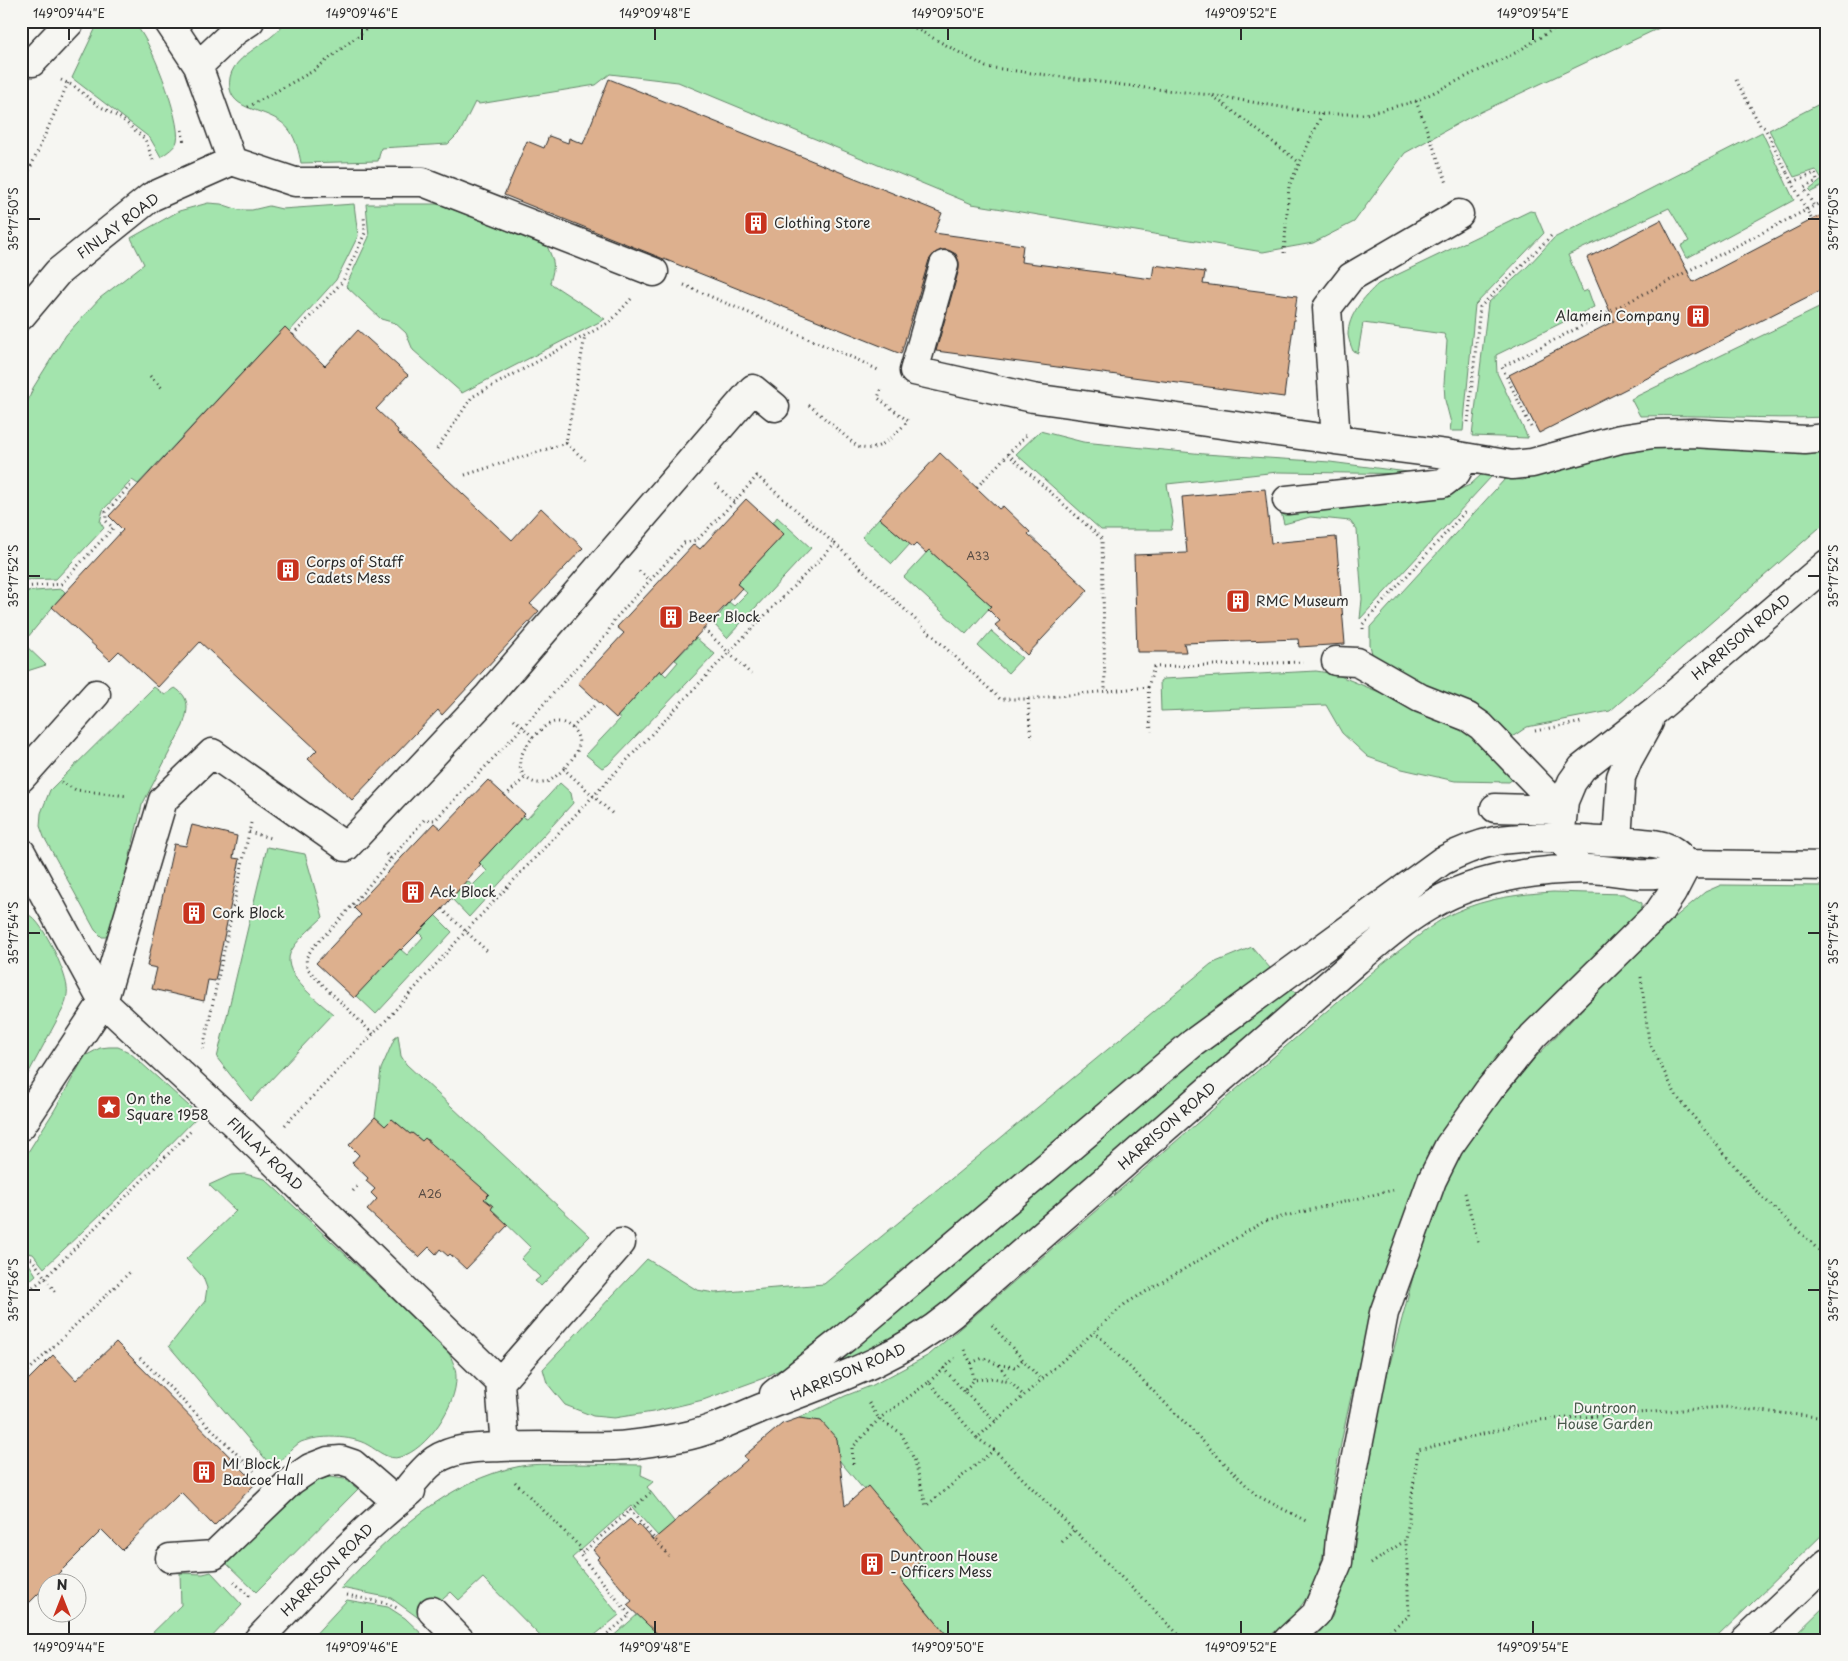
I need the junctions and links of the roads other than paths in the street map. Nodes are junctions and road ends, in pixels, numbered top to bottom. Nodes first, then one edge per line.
1 (71, 21) edge
2 (168, 21) edge
3 (250, 21) edge
4 (32, 62) road end
5 (198, 66) junction
6 (232, 161) junction
7 (1458, 214) road end
8 (944, 265) dead end
9 (654, 272) road end
10 (21, 316) edge
11 (775, 408) dead end
12 (1827, 438) edge
13 (1336, 440) junction
14 (1464, 458) junction
15 (1287, 500) dead end
16 (1827, 564) edge
17 (1336, 661) road end
18 (96, 694) dead end
19 (1656, 710) junction
20 (27, 772) edge
21 (1495, 808) dead end
22 (1562, 810) junction
23 (1560, 839) junction
24 (1617, 842) junction
25 (21, 852) edge
26 (1687, 864) junction
27 (1827, 866) edge
28 (1589, 869) junction
29 (103, 1002) junction
30 (21, 1126) edge
31 (622, 1243) dead end
32 (500, 1382) junction
33 (753, 1411) junction
34 (505, 1446) junction
35 (397, 1502) junction
36 (170, 1558) dead end
37 (1827, 1563) edge
38 (432, 1611) dead end
39 (258, 1640) edge
40 (460, 1640) edge
41 (1288, 1640) edge
42 (1745, 1640) edge

1 - 4 street
2 - 5 street
3 - 5 street
5 - 6 street
6 - 9 street
6 - 10 street, FINLAY ROAD
7 - 13 street
8 - 13 street
11 - 29 street
12 - 14 street
13 - 14 street
14 - 15 street
16 - 19 street, HARRISON ROAD
17 - 22 street
18 - 20 street
19 - 22 street, HARRISON ROAD
19 - 24 street, HARRISON ROAD
21 - 22 street
22 - 23 street, HARRISON ROAD
23 - 24 street, HARRISON ROAD
23 - 28 street
23 - 33 street, HARRISON ROAD
24 - 26 street
24 - 28 street
25 - 29 street, FINLAY ROAD
26 - 27 street
26 - 28 street, HARRISON ROAD
26 - 41 street
28 - 33 street, HARRISON ROAD
29 - 30 street
29 - 32 street, FINLAY ROAD
31 - 32 street
32 - 34 street
33 - 34 street, HARRISON ROAD
34 - 35 street, HARRISON ROAD
35 - 36 street
35 - 39 street, HARRISON ROAD
37 - 42 street
38 - 40 street

